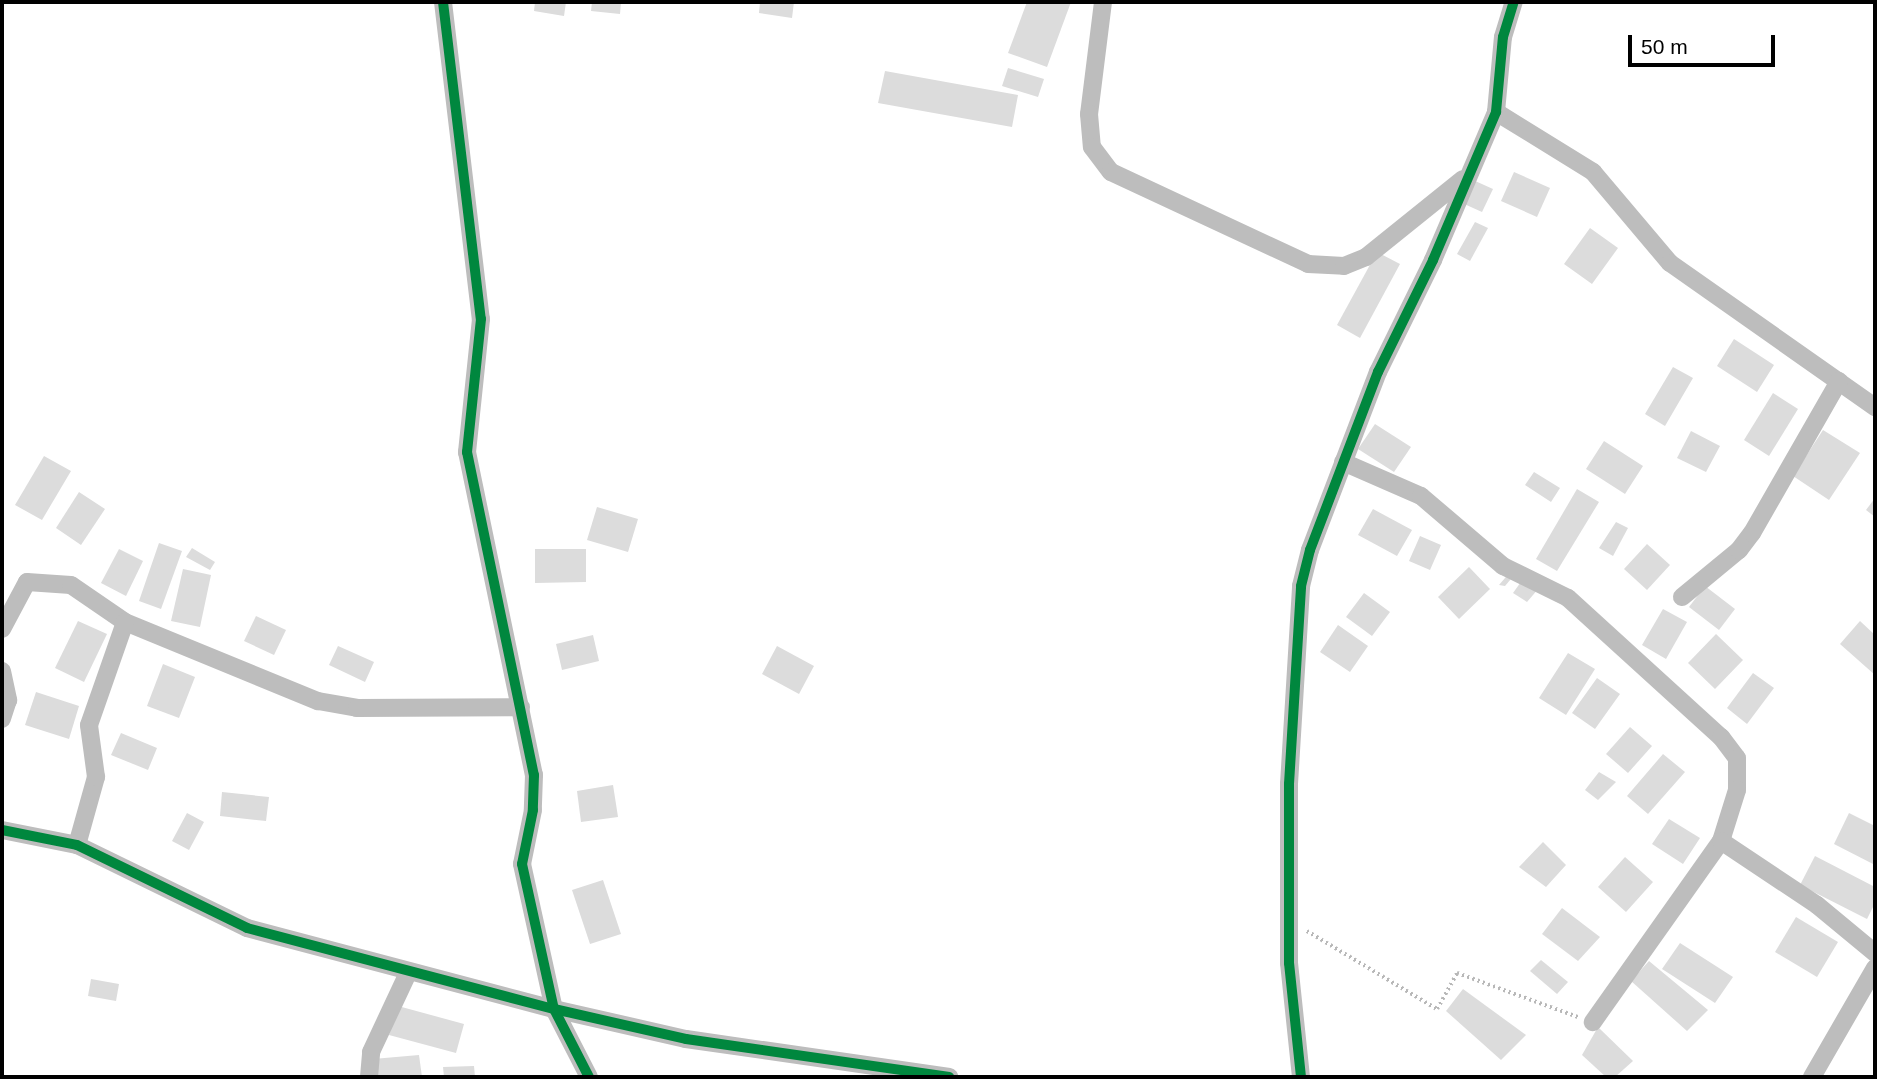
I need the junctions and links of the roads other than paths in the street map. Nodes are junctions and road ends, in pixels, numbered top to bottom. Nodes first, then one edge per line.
1 (443, 2) edge
2 (1103, 2) edge
3 (1514, 2) edge
4 (1496, 112) junction
5 (1466, 177) junction
6 (1839, 381) junction
7 (1875, 407) edge
8 (1343, 462) junction
9 (1682, 597) dead end
10 (125, 622) junction
11 (2, 629) edge
12 (2, 671) edge
13 (521, 707) junction
14 (2, 719) edge
15 (2, 836) edge
16 (1721, 841) junction
17 (77, 845) junction
18 (1875, 953) edge
19 (409, 971) junction
20 (1873, 978) edge
21 (554, 1009) junction
22 (1593, 1022) road end
23 (369, 1077) edge
24 (589, 1077) edge
25 (938, 1077) edge
26 (1301, 1077) edge
27 (1812, 1077) edge

1 - 13 street
2 - 5 street
3 - 4 street
4 - 5 street
4 - 6 street
5 - 8 street
6 - 7 street
6 - 9 street
8 - 16 street
8 - 26 street
10 - 11 street
10 - 13 street
10 - 17 street
12 - 14 street
13 - 21 street
15 - 17 street
16 - 18 street
16 - 22 street
17 - 19 street
19 - 21 street
19 - 23 street
20 - 27 street
21 - 24 street
21 - 25 street

